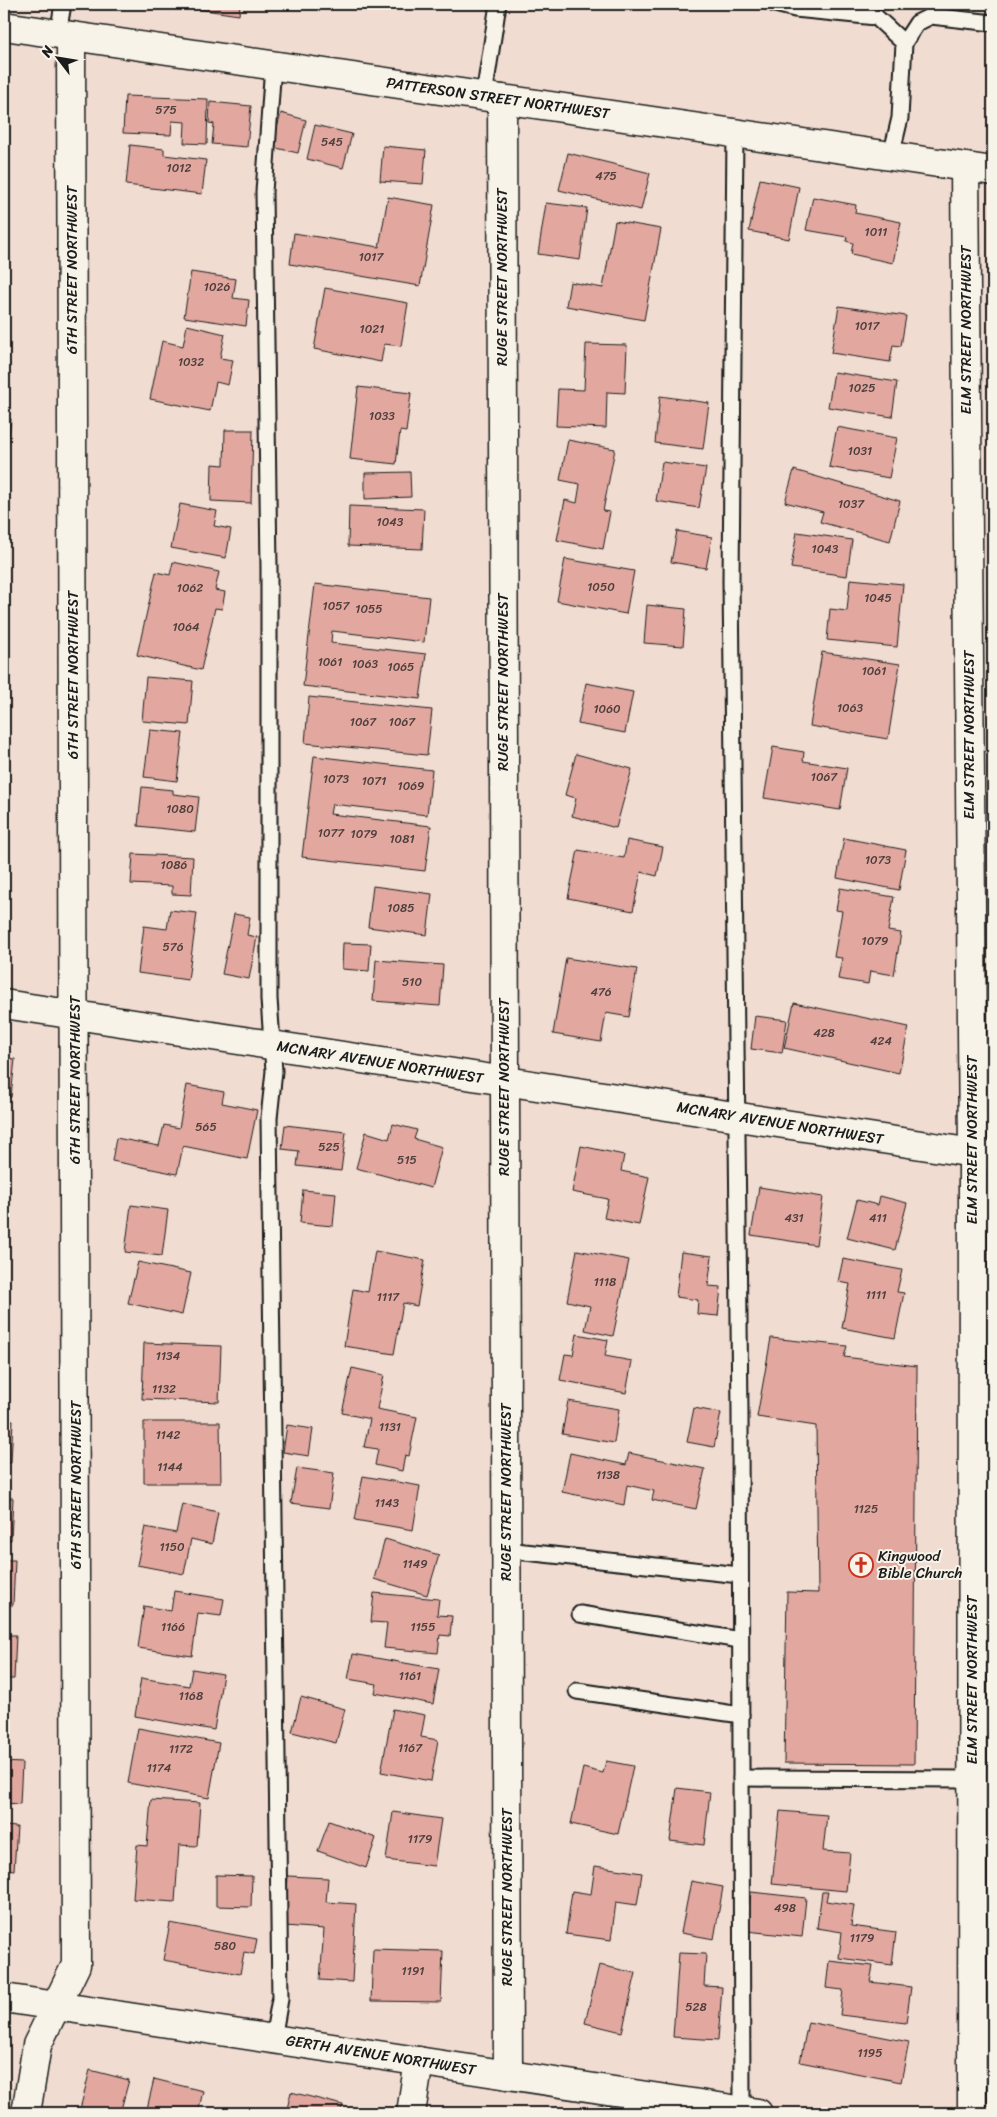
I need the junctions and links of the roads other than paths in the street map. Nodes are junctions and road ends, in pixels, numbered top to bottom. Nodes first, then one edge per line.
1 (63, 4) edge
2 (498, 4) edge
3 (775, 4) edge
4 (993, 23) edge
5 (4, 26) edge
6 (65, 35) junction
7 (904, 43) junction
8 (273, 66) junction
9 (493, 98) junction
10 (735, 133) junction
11 (891, 156) junction
12 (965, 167) junction
13 (993, 171) edge
14 (4, 1004) edge
15 (74, 1015) junction
16 (271, 1045) junction
17 (504, 1081) junction
18 (737, 1117) junction
19 (983, 1154) edge
20 (506, 1550) junction
21 (740, 1575) junction
22 (580, 1614) dead end
23 (740, 1640) junction
24 (577, 1691) dead end
25 (741, 1716) junction
26 (741, 1778) junction
27 (972, 1779) junction
28 (4, 1998) edge
29 (56, 2006) junction
30 (273, 2039) junction
31 (420, 2061) junction
32 (508, 2075) junction
33 (750, 2112) edge
34 (26, 2113) edge
35 (411, 2113) edge
36 (972, 2113) edge

1 - 6 lane
2 - 9 lane
3 - 7 lane
4 - 7 lane
5 - 6 street, PATTERSON STREET NORTHWEST
6 - 8 street, PATTERSON STREET NORTHWEST
6 - 15 street, 6TH STREET NORTHWEST
7 - 11 lane
8 - 9 street, PATTERSON STREET NORTHWEST
8 - 16 lane
9 - 10 street, PATTERSON STREET NORTHWEST
9 - 17 street, RUGE STREET NORTHWEST
10 - 11 street, PATTERSON STREET NORTHWEST
10 - 18 lane
11 - 12 street, PATTERSON STREET NORTHWEST
12 - 13 street, PATTERSON STREET NORTHWEST
12 - 19 street, ELM STREET NORTHWEST
14 - 15 street, MCNARY AVENUE NORTHWEST
15 - 16 street, MCNARY AVENUE NORTHWEST
15 - 29 street, 6TH STREET NORTHWEST
16 - 17 street, MCNARY AVENUE NORTHWEST
16 - 30 lane
17 - 18 street, MCNARY AVENUE NORTHWEST
17 - 20 street, RUGE STREET NORTHWEST
18 - 19 street, MCNARY AVENUE NORTHWEST
18 - 21 lane
19 - 27 street, ELM STREET NORTHWEST
20 - 21 lane
20 - 32 street, RUGE STREET NORTHWEST
21 - 23 lane
22 - 23 lane
23 - 25 lane
24 - 25 lane
25 - 26 lane
26 - 27 lane
26 - 33 lane
27 - 36 street, ELM STREET NORTHWEST
28 - 29 street, GERTH AVENUE NORTHWEST
29 - 30 street, GERTH AVENUE NORTHWEST
29 - 34 street, 6TH STREET NORTHWEST
30 - 31 street, GERTH AVENUE NORTHWEST
31 - 32 street, GERTH AVENUE NORTHWEST
31 - 35 street
32 - 33 street, GERTH AVENUE NORTHWEST

